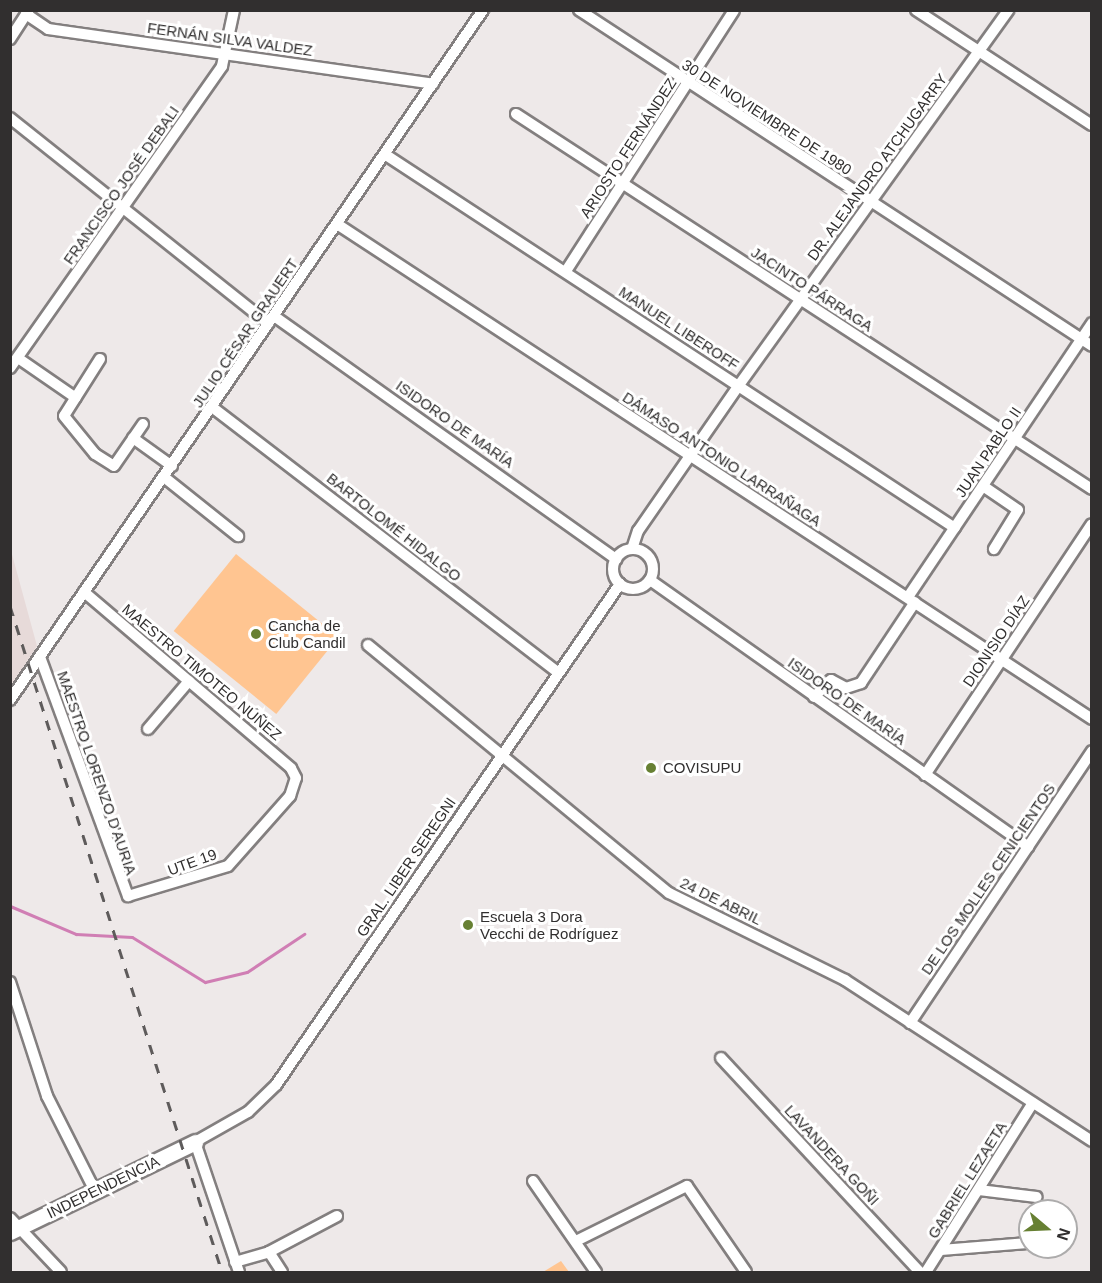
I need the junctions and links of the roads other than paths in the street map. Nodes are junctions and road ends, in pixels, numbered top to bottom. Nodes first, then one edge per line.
1 (234, 10) edge
2 (483, 10) edge
3 (579, 10) edge
4 (734, 10) edge
5 (916, 10) edge
6 (1008, 10) edge
7 (28, 12) edge
8 (10, 39) edge
9 (979, 51) junction
10 (228, 53) junction
11 (688, 83) junction
12 (433, 84) junction
13 (516, 114) dead end
14 (10, 118) edge
15 (1092, 125) edge
16 (386, 155) junction
17 (623, 184) junction
18 (870, 202) junction
19 (123, 209) junction
20 (337, 225) junction
21 (566, 271) junction
22 (801, 299) junction
23 (271, 320) junction
24 (1092, 323) edge
25 (1081, 339) junction
26 (1092, 346) edge
27 (18, 358) junction
28 (100, 359) dead end
29 (10, 368) edge
30 (739, 385) junction
31 (76, 398) junction
32 (212, 407) junction
33 (142, 424) dead end
34 (133, 438) junction
35 (1015, 439) junction
36 (689, 456) junction
37 (172, 466) junction
38 (164, 477) junction
39 (983, 486) junction
40 (1092, 489) edge
41 (1092, 524) edge
42 (955, 528) junction
43 (238, 536) dead end
44 (632, 549) junction
45 (994, 549) dead end
46 (616, 559) junction
47 (650, 580) junction
48 (620, 584) junction
49 (84, 592) junction
50 (912, 599) junction
51 (368, 645) dead end
52 (40, 657) junction
53 (1002, 660) junction
54 (557, 672) junction
55 (189, 681) junction
56 (814, 696) junction
57 (10, 700) edge
58 (1092, 719) edge
59 (148, 729) dead end
60 (1092, 751) edge
61 (499, 756) junction
62 (925, 775) junction
63 (296, 778) joint
64 (1028, 846) junction
65 (128, 896) joint
66 (10, 982) edge
67 (910, 1023) junction
68 (721, 1058) dead end
69 (1034, 1103) junction
70 (1092, 1141) edge
71 (195, 1142) junction
72 (533, 1181) dead end
73 (979, 1190) junction
74 (95, 1191) junction
75 (1037, 1197) dead end
76 (336, 1216) dead end
77 (14, 1226) edge
78 (576, 1241) junction
79 (1018, 1245) edge
80 (941, 1250) junction
81 (269, 1252) junction
82 (237, 1267) edge
83 (61, 1272) edge
84 (282, 1272) edge
85 (596, 1272) edge
86 (746, 1272) edge
87 (920, 1272) edge
88 (926, 1272) edge

1 - 10 street, FRANCISCO JOSÉ DEBALI
2 - 12 street, JULIO CÉSAR GRAUERT
3 - 11 street, 30 DE NOVIEMBRE DE 1980
4 - 11 street, ARIOSTO FERNÁNDEZ
5 - 9 street
6 - 9 street, DR. ALEJANDRO ATCHUGARRY
7 - 8 street
7 - 10 street, FERNÁN SILVA VALDEZ
9 - 15 street
9 - 18 street, DR. ALEJANDRO ATCHUGARRY
10 - 12 street, FERNÁN SILVA VALDEZ
10 - 19 street, FRANCISCO JOSÉ DEBALI
11 - 17 street, ARIOSTO FERNÁNDEZ
11 - 18 street, 30 DE NOVIEMBRE DE 1980
12 - 16 street, JULIO CÉSAR GRAUERT
13 - 17 street, JACINTO PÁRRAGA
14 - 19 street, ISIDORO DE MARÍA
16 - 20 street, JULIO CÉSAR GRAUERT
16 - 21 street, MANUEL LIBEROFF
17 - 21 street, ARIOSTO FERNÁNDEZ
17 - 22 street, JACINTO PÁRRAGA
18 - 22 street, DR. ALEJANDRO ATCHUGARRY
18 - 25 street, 30 DE NOVIEMBRE DE 1980
19 - 23 street, ISIDORO DE MARÍA
19 - 27 street, FRANCISCO JOSÉ DEBALI
20 - 23 street, JULIO CÉSAR GRAUERT
20 - 36 street, DÁMASO ANTONIO LARRAÑAGA
21 - 30 street, MANUEL LIBEROFF
22 - 30 street, DR. ALEJANDRO ATCHUGARRY
22 - 35 street, JACINTO PÁRRAGA
23 - 32 street, JULIO CÉSAR GRAUERT
23 - 46 street, ISIDORO DE MARÍA
24 - 25 street, JUAN PABLO II
25 - 26 street, 30 DE NOVIEMBRE DE 1980
25 - 35 street, JUAN PABLO II
27 - 29 street, FRANCISCO JOSÉ DEBALI
27 - 31 street
28 - 31 street
30 - 36 street, DR. ALEJANDRO ATCHUGARRY
30 - 42 street, MANUEL LIBEROFF
31 - 34 street
32 - 37 street, JULIO CÉSAR GRAUERT
32 - 54 street, BARTOLOMÉ HIDALGO
33 - 34 street
34 - 37 street
35 - 39 street, JUAN PABLO II
35 - 40 street, JACINTO PÁRRAGA
36 - 44 street, DR. ALEJANDRO ATCHUGARRY
36 - 50 street, DÁMASO ANTONIO LARRAÑAGA
37 - 38 street, JULIO CÉSAR GRAUERT
38 - 43 street
38 - 49 street, JULIO CÉSAR GRAUERT
39 - 42 street, JUAN PABLO II
39 - 45 street
41 - 53 street, DIONISIO DÍAZ
42 - 50 street, JUAN PABLO II
44 - 46 street
44 - 47 street
46 - 48 street
47 - 48 street
47 - 56 street, ISIDORO DE MARÍA
48 - 54 street, GRAL. LIBER SEREGNI
49 - 52 street, JULIO CÉSAR GRAUERT
49 - 55 street, MAESTRO TIMOTEO NÚÑEZ
50 - 53 street, DÁMASO ANTONIO LARRAÑAGA
50 - 56 street, JUAN PABLO II
51 - 61 street, 24 DE ABRIL
52 - 57 street, JULIO CÉSAR GRAUERT
52 - 65 street, MAESTRO LORENZO D'AURIA
53 - 58 street, DÁMASO ANTONIO LARRAÑAGA
53 - 62 street, DIONISIO DÍAZ
54 - 61 street, GRAL. LIBER SEREGNI
55 - 59 street
55 - 63 street, MAESTRO TIMOTEO NÚÑEZ
56 - 62 street, ISIDORO DE MARÍA
60 - 64 street, DE LOS MOLLES CENICIENTOS
61 - 67 street, 24 DE ABRIL
61 - 71 street, GRAL. LIBER SEREGNI
62 - 64 street, ISIDORO DE MARÍA
63 - 65 street, UTE 19
64 - 67 street, DE LOS MOLLES CENICIENTOS
66 - 74 street
67 - 69 street, 24 DE ABRIL
68 - 87 street, LAVANDERA GOÑI
69 - 70 street, 24 DE ABRIL
69 - 73 street, GABRIEL LEZAETA
71 - 74 street, INDEPENDENCIA
71 - 82 street
72 - 78 street
73 - 75 street
73 - 80 street, GABRIEL LEZAETA
74 - 77 street, INDEPENDENCIA
76 - 81 street
77 - 83 street
78 - 85 street
78 - 86 street
79 - 80 street
80 - 88 street, GABRIEL LEZAETA
81 - 82 street
81 - 84 street

